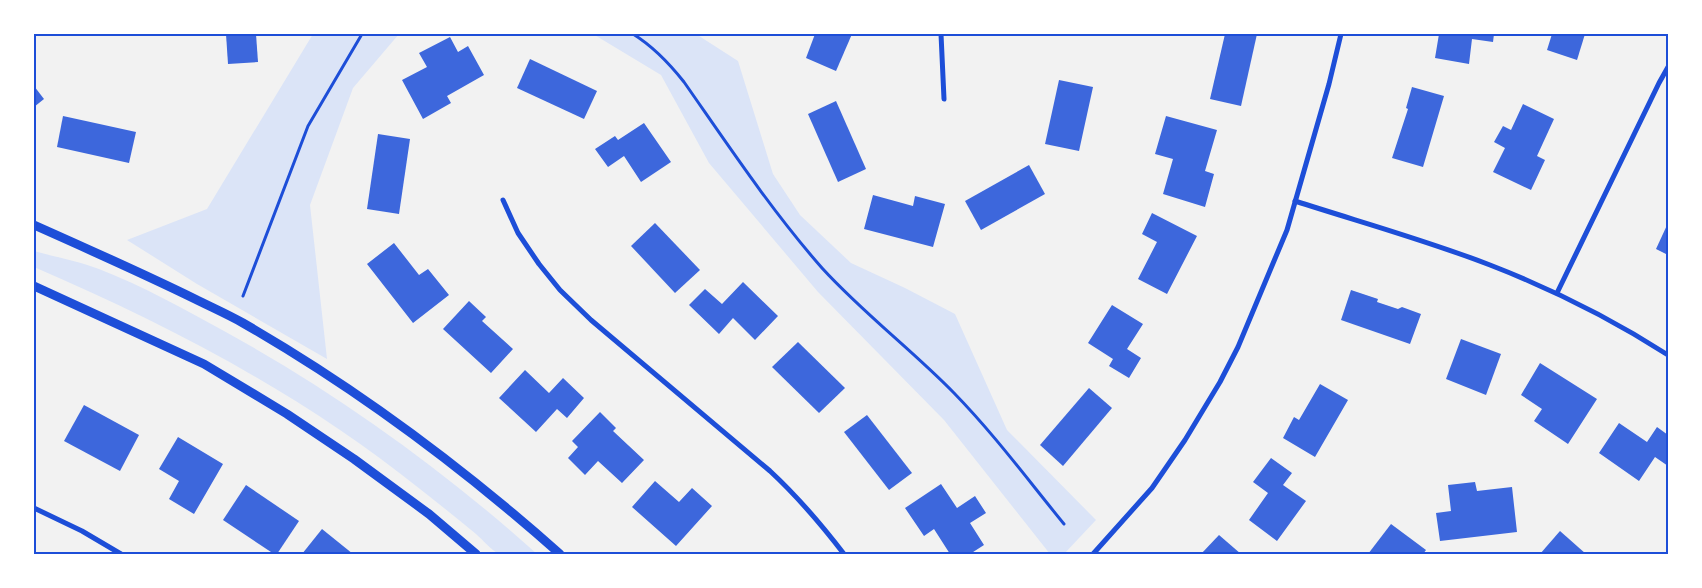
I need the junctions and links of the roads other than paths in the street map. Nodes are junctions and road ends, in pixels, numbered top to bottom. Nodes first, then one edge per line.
1 (941, 34) edge
2 (1341, 34) edge
3 (1668, 67) edge
4 (944, 99) dead end
5 (503, 200) dead end
6 (1295, 201) junction
7 (34, 225) edge
8 (34, 286) edge
9 (1557, 293) junction
10 (1668, 355) edge
11 (34, 508) edge
12 (121, 554) edge
13 (476, 554) edge
14 (560, 554) edge
15 (844, 554) edge
16 (1093, 554) edge

1 - 4 street
2 - 6 street
3 - 9 street
5 - 15 street
6 - 9 street
6 - 16 street
7 - 14 street
8 - 13 street
9 - 10 street
11 - 12 street

